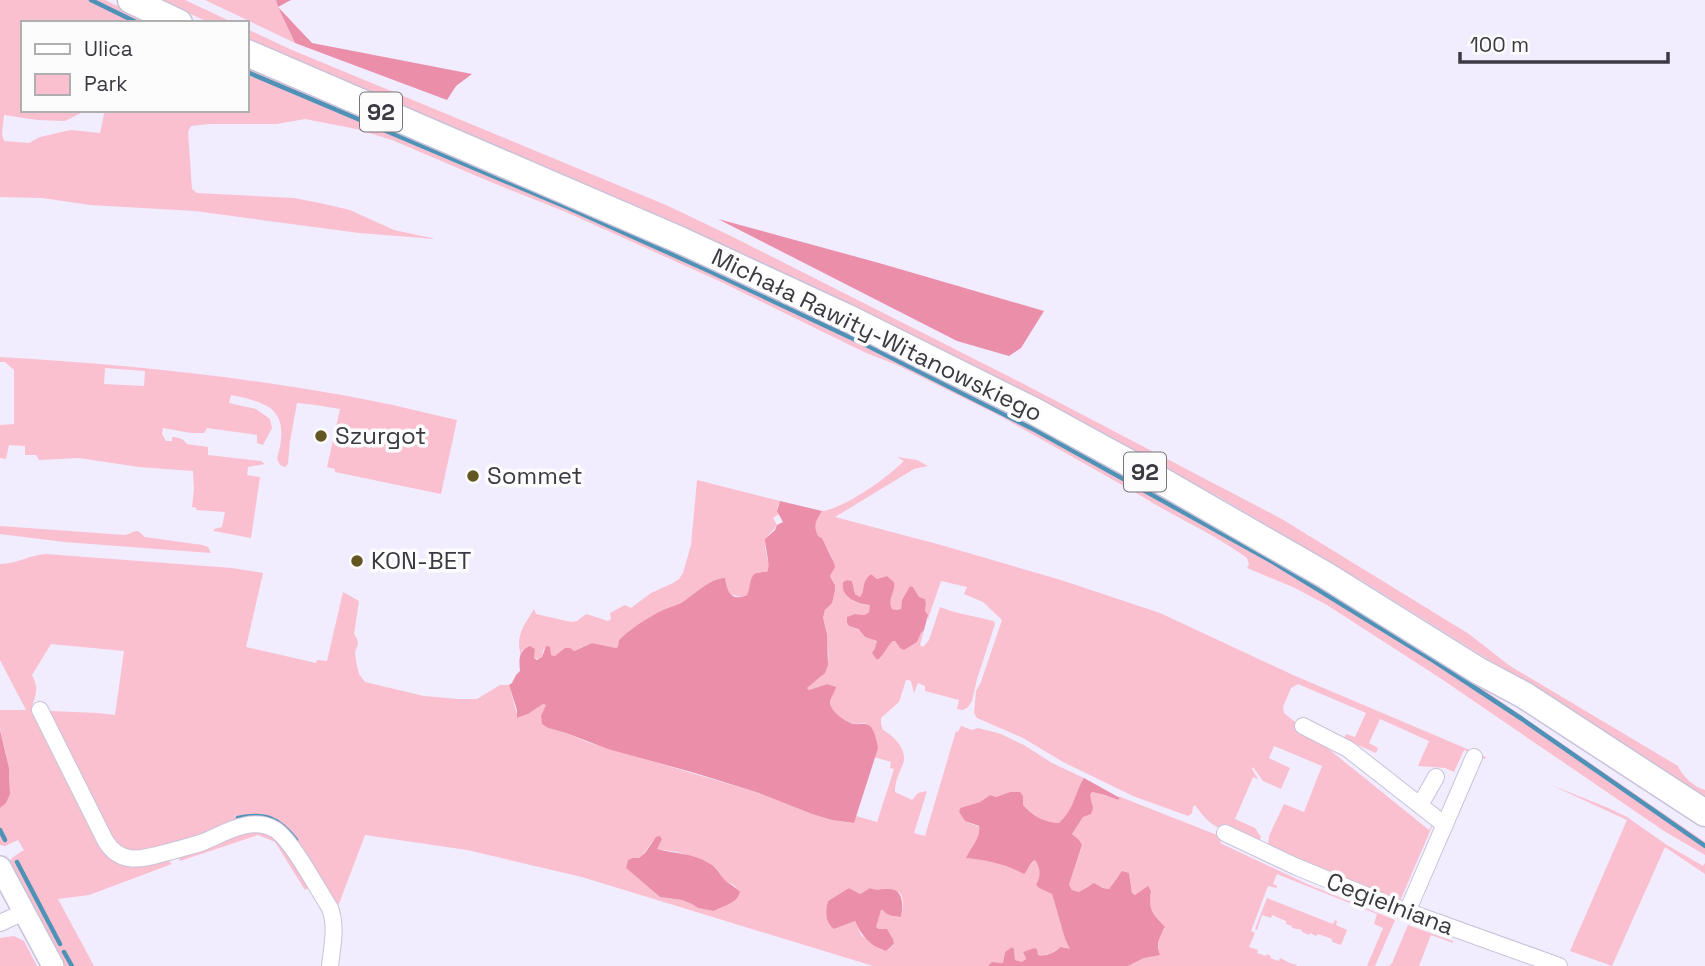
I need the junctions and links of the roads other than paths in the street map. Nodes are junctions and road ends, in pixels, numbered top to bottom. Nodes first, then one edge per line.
1 (131, 0) edge
2 (175, 21) edge
3 (248, 53) edge
4 (1479, 671) junction
5 (40, 710) dead end
6 (1303, 726) dead end
7 (1474, 757) dead end
8 (1436, 777) dead end
9 (1420, 805) junction
10 (1705, 813) edge
11 (1445, 825) junction
12 (1705, 831) edge
13 (1224, 832) dead end
14 (0, 867) edge
15 (24, 912) junction
16 (1407, 912) junction
17 (0, 923) edge
18 (53, 966) edge
19 (330, 966) edge
20 (1559, 966) edge

1 - 2 main road
3 - 4 main road, Michała Rawity-Witanowskiego / 92
4 - 10 main road, Michała Rawity-Witanowskiego / 92
4 - 12 main road, Michała Rawity-Witanowskiego / 92
5 - 19 street
6 - 9 street
7 - 11 street
8 - 9 street
9 - 11 street
11 - 16 street
13 - 16 street, Cegielniana
14 - 15 street
15 - 17 street
15 - 18 street
16 - 20 street, Cegielniana

